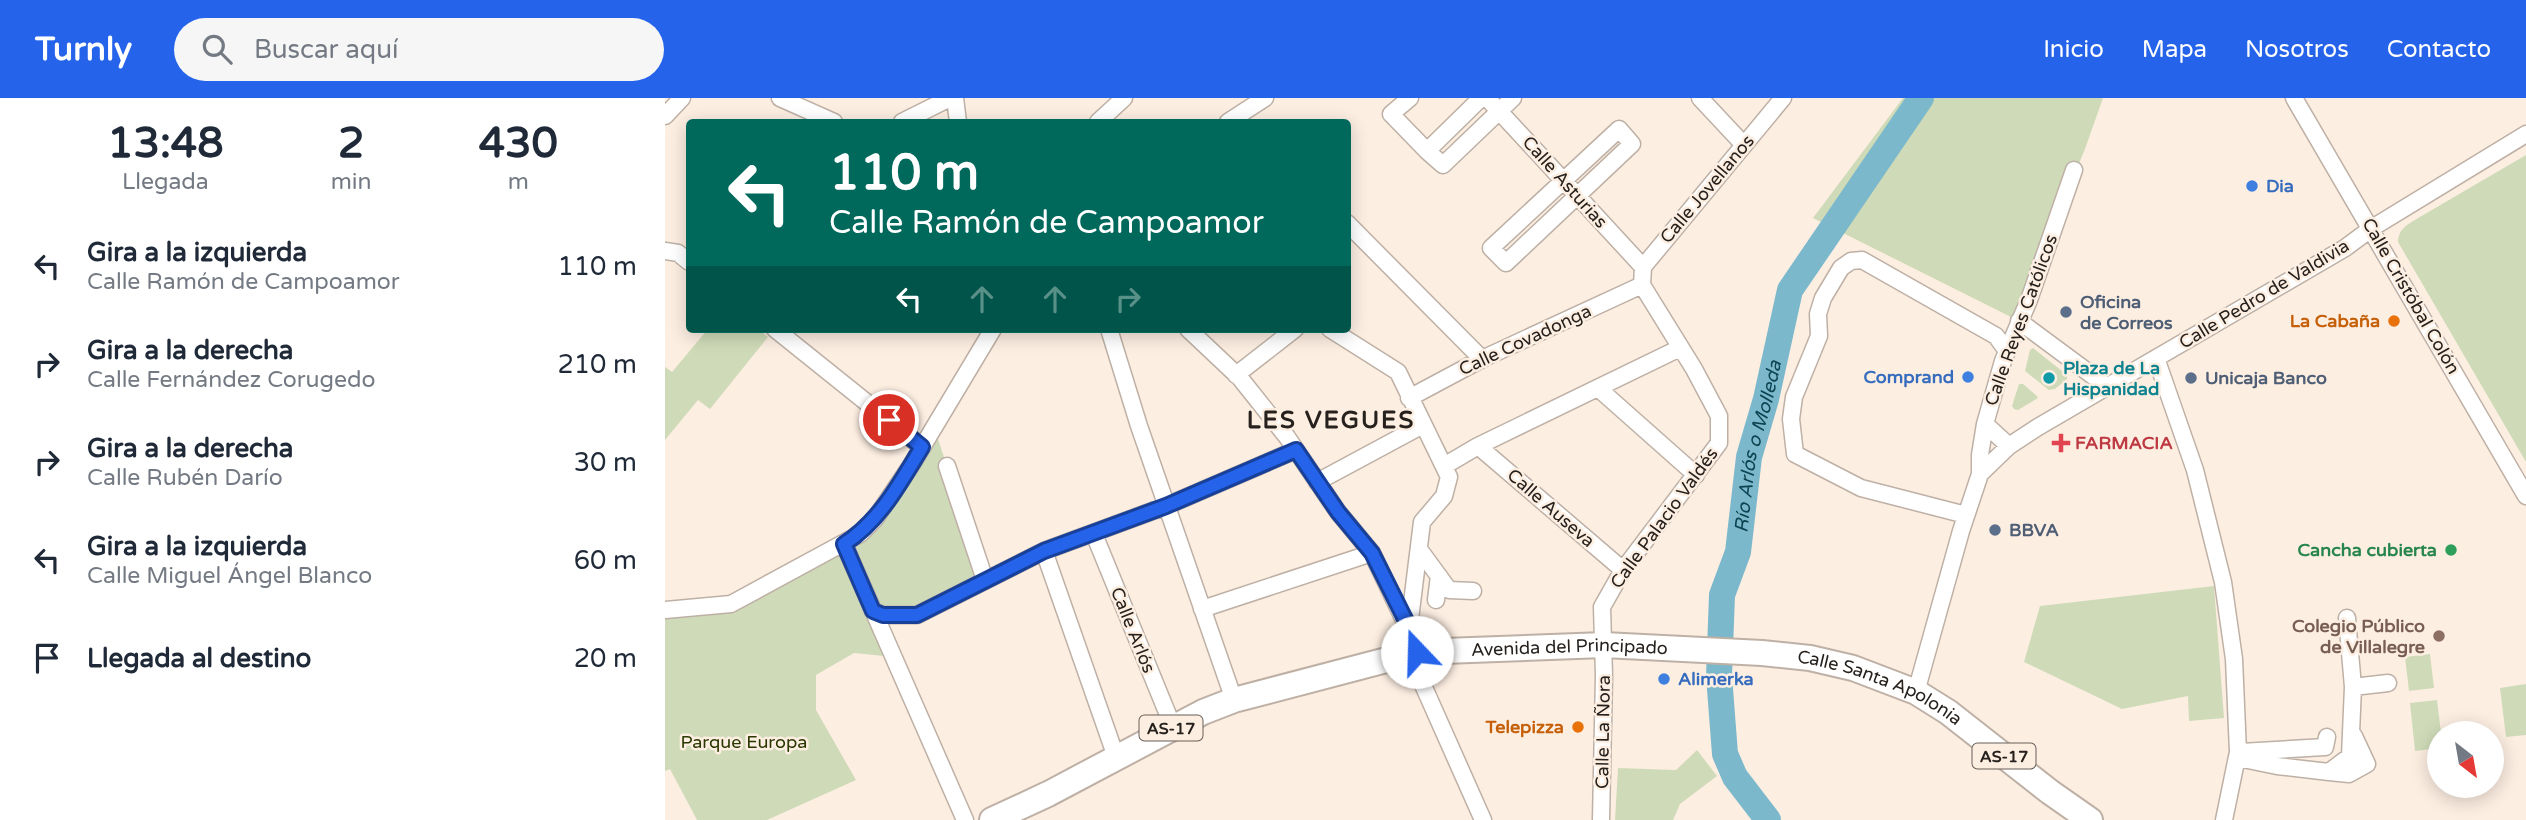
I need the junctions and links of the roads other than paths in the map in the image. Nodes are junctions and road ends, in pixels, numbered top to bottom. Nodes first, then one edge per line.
1 (683, 98) edge
2 (953, 98) edge
3 (1124, 98) edge
4 (1265, 98) edge
5 (1410, 98) edge
6 (1481, 98) edge
7 (1487, 98) edge
8 (1513, 98) edge
9 (1700, 98) edge
10 (1783, 98) edge
11 (2294, 98) edge
12 (789, 100) edge
13 (1499, 110) junction
14 (665, 116) edge
15 (829, 119) edge
16 (908, 119) edge
17 (957, 119) edge
18 (1101, 119) edge
19 (1239, 119) edge
20 (2526, 134) edge
21 (1744, 145) junction
22 (1427, 150) junction
23 (2074, 170) dead end
24 (1563, 180) junction
25 (1576, 196) junction
26 (1351, 227) edge
27 (2372, 228) junction
28 (667, 250) edge
29 (686, 259) edge
30 (1643, 267) junction
31 (1642, 285) junction
32 (2019, 321) junction
33 (780, 333) edge
34 (991, 333) edge
35 (1110, 333) edge
36 (1192, 333) edge
37 (1290, 333) edge
38 (1335, 333) edge
39 (1681, 348) junction
40 (2007, 351) junction
41 (2156, 358) junction
42 (1482, 359) junction
43 (1236, 375) junction
44 (2108, 387) junction
45 (1599, 389) junction
46 (1409, 398) junction
47 (1985, 424) junction
48 (1423, 425) junction
49 (1478, 446) junction
50 (2010, 446) junction
51 (922, 447) junction
52 (1296, 450) junction
53 (947, 466) dead end
54 (1444, 466) junction
55 (1980, 474) junction
56 (1696, 475) junction
57 (1317, 482) junction
58 (2526, 496) edge
59 (1166, 506) junction
60 (1966, 515) junction
61 (1094, 534) junction
62 (844, 544) junction
63 (1419, 549) junction
64 (1044, 551) junction
65 (1372, 553) junction
66 (1623, 570) junction
67 (1439, 576) junction
68 (985, 580) junction
69 (1473, 591) dead end
70 (1436, 600) dead end
71 (1202, 609) junction
72 (665, 610) edge
73 (873, 611) junction
74 (2347, 618) dead end
75 (1409, 627) junction
76 (1604, 645) junction
77 (1714, 650) joint
78 (1417, 652) junction
79 (2388, 682) dead end
80 (2353, 687) junction
81 (1916, 692) junction
82 (1234, 700) junction
83 (1173, 727) junction
84 (2327, 737) dead end
85 (2238, 755) junction
86 (1116, 757) junction
87 (965, 820) edge
88 (992, 820) edge
89 (1483, 820) edge
90 (1601, 820) edge
91 (2090, 820) edge
92 (2224, 820) edge

1 - 14 street
2 - 16 street
2 - 17 street
3 - 18 street
4 - 19 street
5 - 22 street
6 - 22 street
7 - 13 street, Calle Asturias
8 - 13 street
9 - 21 street
10 - 21 street, Calle Jovellanos
11 - 27 street, Calle Cristóbal Colón
12 - 15 street
13 - 22 street
13 - 24 street, Calle Asturias
20 - 27 street, Calle Pedro de Valdivia
21 - 30 street, Calle Jovellanos
23 - 32 street, Calle Reyes Católicos
24 - 25 street, Calle Asturias
24 - 25 street
24 - 25 street
25 - 30 street, Calle Asturias
26 - 42 street
27 - 41 street, Calle Pedro de Valdivia
27 - 58 street, Calle Cristóbal Colón
28 - 29 street
30 - 31 street
31 - 39 street, Calle Palacio Valdés
31 - 42 street, Calle Covadonga
32 - 40 street, Calle Reyes Católicos
32 - 44 street
33 - 51 street
34 - 51 street
35 - 59 street
36 - 43 street
37 - 43 street
38 - 46 street
39 - 45 street
39 - 56 street, Calle Palacio Valdés
40 - 47 street, Calle Reyes Católicos
40 - 60 street
41 - 44 street, Calle Pedro de Valdivia
41 - 85 street
42 - 46 street, Calle Covadonga
43 - 52 street
44 - 50 street, Calle Pedro de Valdivia
45 - 49 street
45 - 56 street
46 - 48 street
47 - 50 street
47 - 55 street, Calle Reyes Católicos
48 - 54 street
48 - 57 street
49 - 54 street
49 - 66 street, Calle Auseva
50 - 55 street, Calle Pedro de Valdivia
51 - 62 street
52 - 57 street
52 - 59 street
53 - 68 street
54 - 63 street
55 - 60 street
56 - 66 street, Calle Palacio Valdés
57 - 65 street
59 - 61 street
59 - 71 street
60 - 81 street
61 - 64 street
61 - 83 street, Calle Arlós
62 - 72 street
62 - 73 street
63 - 67 street
63 - 75 street
64 - 68 street
64 - 86 street
65 - 71 street
65 - 75 street
66 - 76 street, Calle Palacio Valdés
67 - 69 street
67 - 70 street
68 - 73 street
71 - 82 street
73 - 87 street
74 - 80 street
75 - 78 street
76 - 77 main road, Avenida del Principado / AS-17
76 - 78 main road, Avenida del Principado / AS-17
76 - 90 street, Calle La Ñora
77 - 81 main road, Calle Santa Apolonia / AS-17
78 - 82 main road, Avenida del Principado / AS-17
78 - 89 street
79 - 80 street
80 - 85 street
81 - 91 main road, Calle Santa Apolonia / AS-17
82 - 83 main road, Avenida del Principado / AS-17
83 - 86 main road, Avenida del Principado / AS-17
84 - 85 street
85 - 92 street
86 - 88 main road, Avenida del Principado / AS-17

